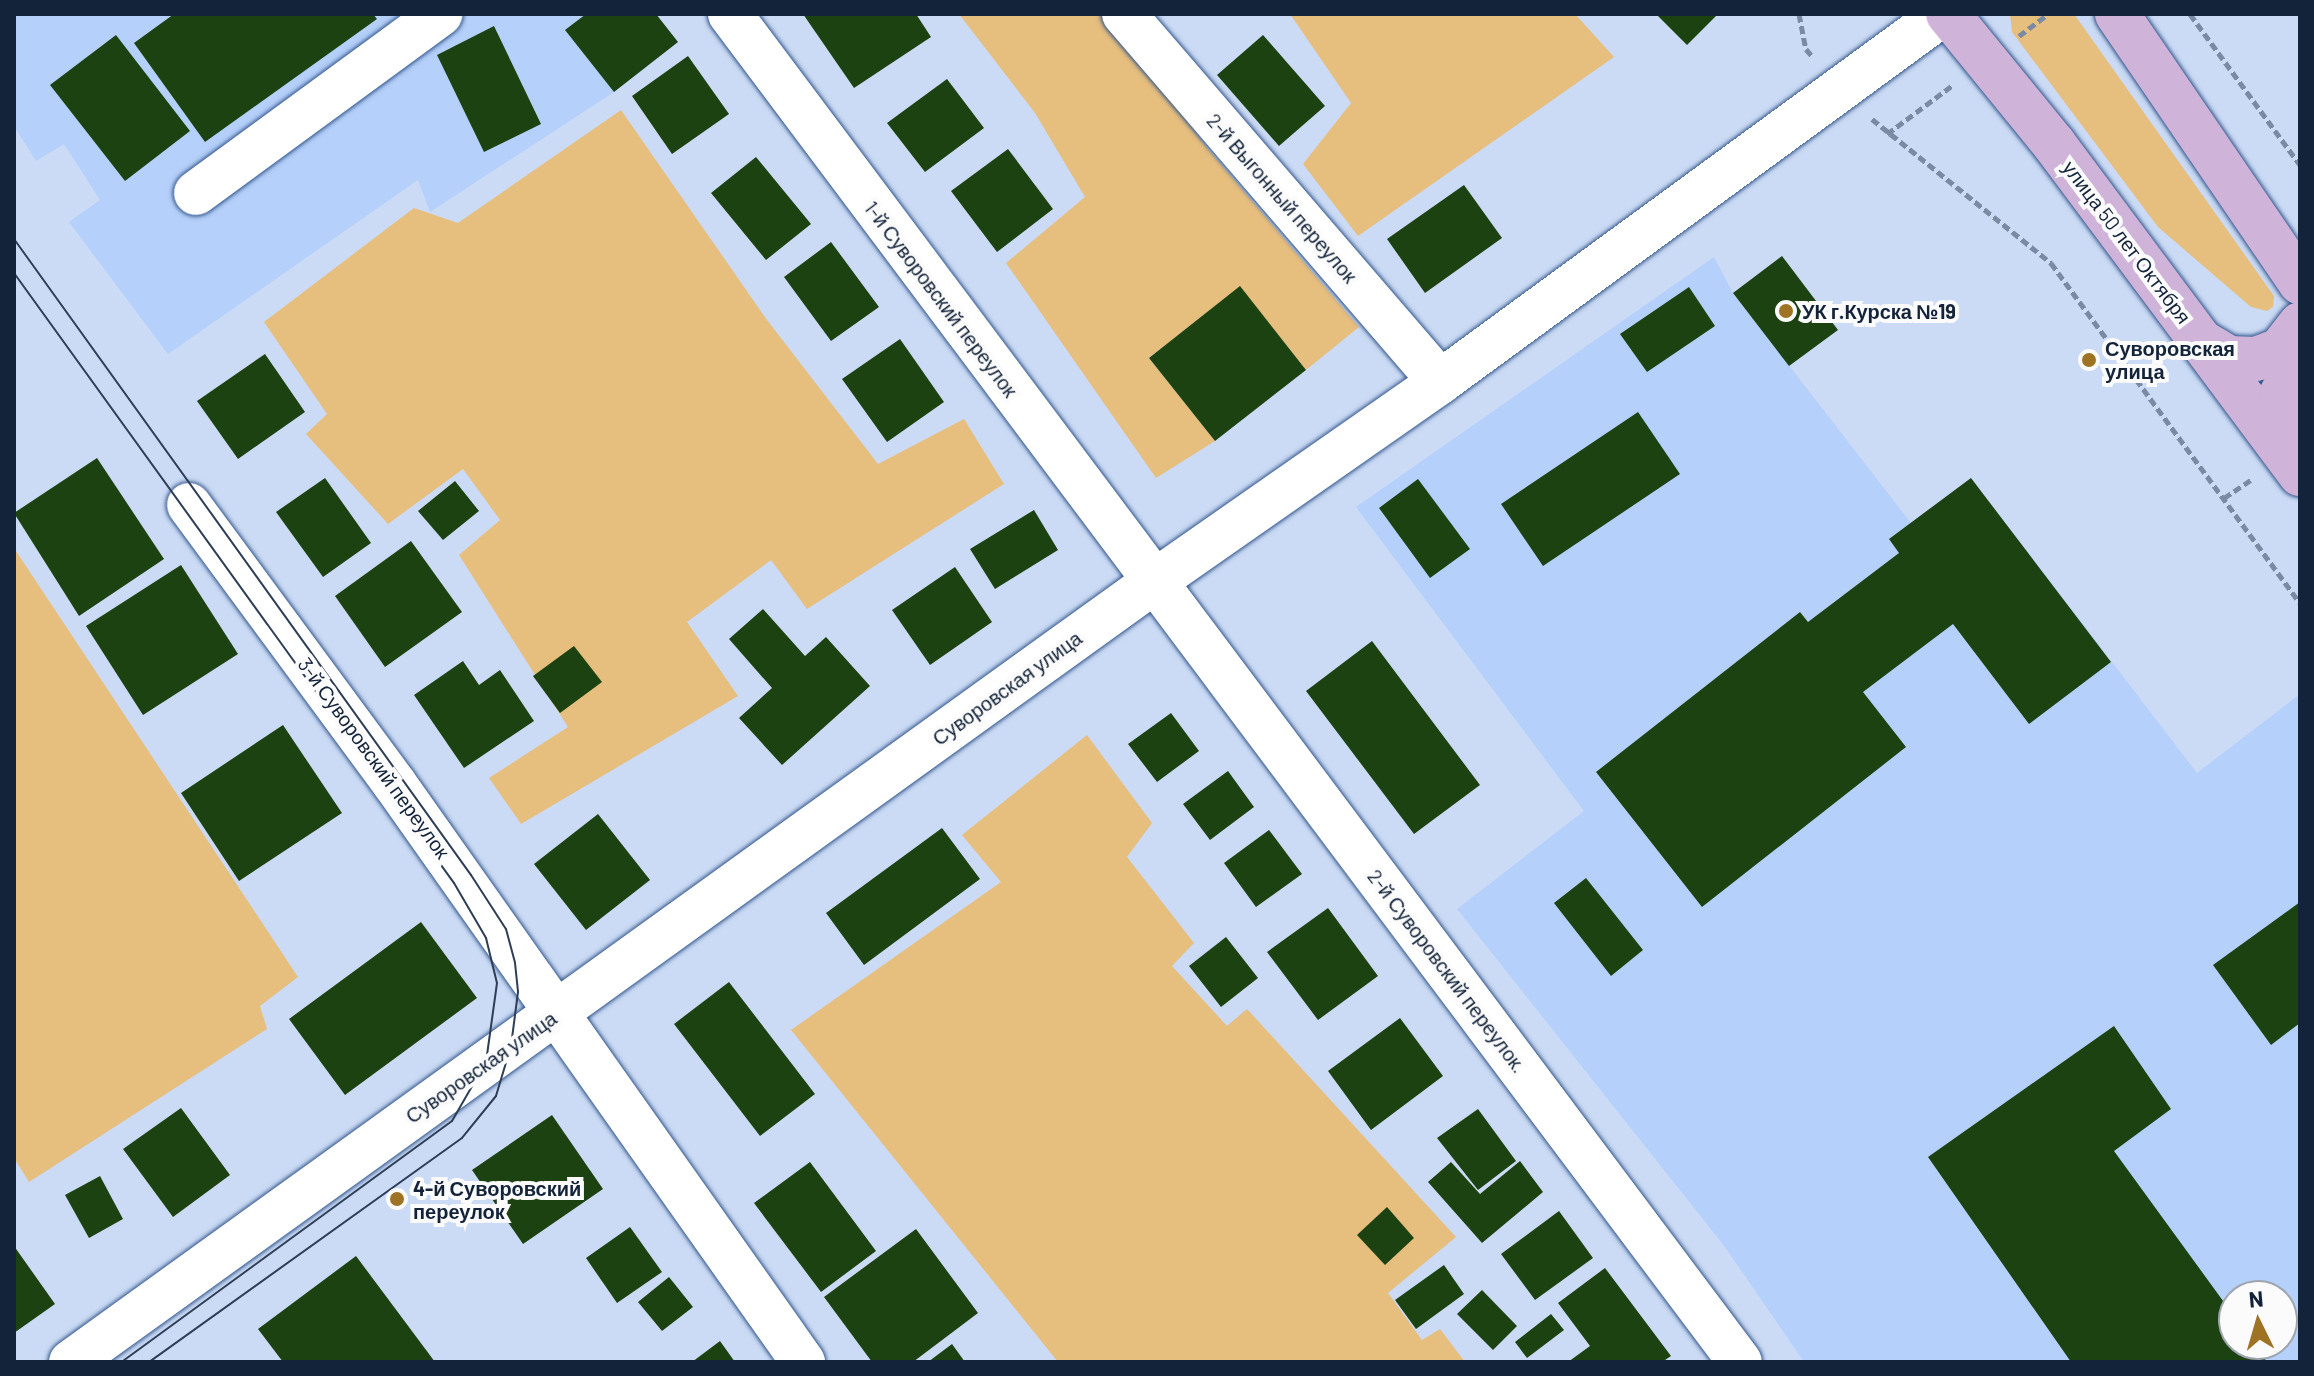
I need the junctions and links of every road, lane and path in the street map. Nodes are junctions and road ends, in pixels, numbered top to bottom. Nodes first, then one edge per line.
1 (441, 14) edge
2 (730, 14) edge
3 (1124, 14) edge
4 (1799, 14) edge
5 (1945, 14) edge
6 (2117, 14) edge
7 (2190, 14) edge
8 (1842, 88) junction
9 (2300, 165) edge
10 (196, 193) dead end
11 (2300, 282) edge
12 (2300, 324) edge
13 (2204, 343) junction
14 (2300, 375) edge
15 (1440, 382) junction
16 (2275, 438) junction
17 (2300, 474) edge
18 (189, 505) dead end
19 (1155, 581) junction
20 (2300, 603) edge
21 (556, 1014) junction
22 (71, 1362) edge
23 (803, 1362) edge
24 (1740, 1362) edge

1 - 10 street
2 - 19 street, 1-й Суворовский переулок
3 - 15 street, 2-й Выгонный переулок
4 - 8 path
5 - 8 street, Суворовская улица
5 - 13 main road, улица 50 лет Октября
6 - 11 main road
7 - 9 path
8 - 15 street, Суворовская улица
8 - 20 path
12 - 13 main road
13 - 16 main road, улица 50 лет Октября
14 - 16 main road
15 - 19 street, Суворовская улица
16 - 17 main road, улица 50 лет Октября
18 - 21 street, 3-й Суворовский переулок
19 - 21 street, Суворовская улица
19 - 24 street, 2-й Суворовский переулок.
21 - 22 street, Суворовская улица
21 - 23 street

